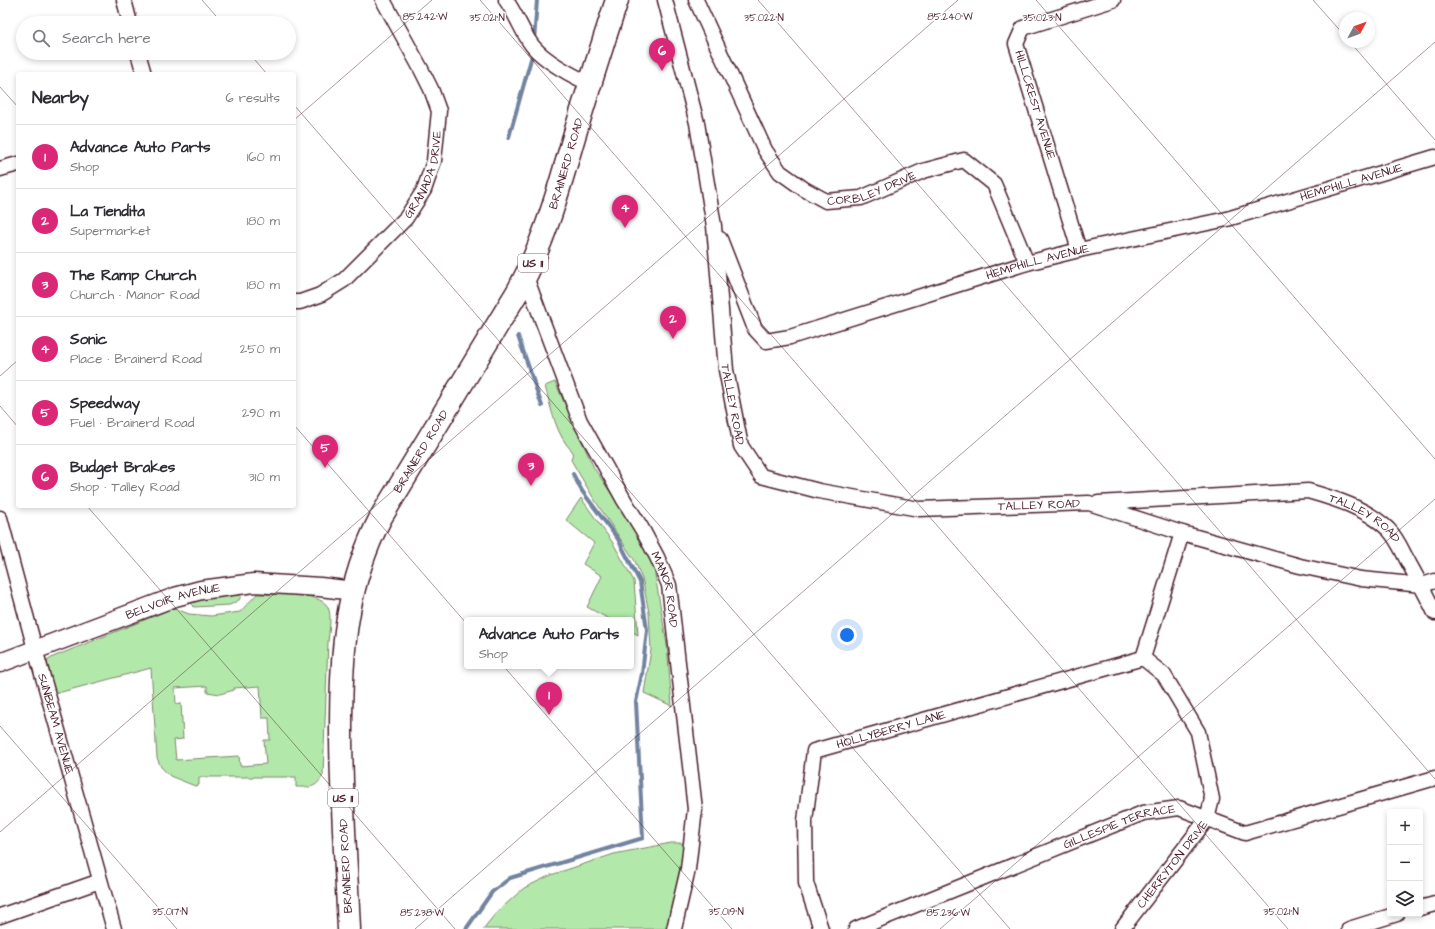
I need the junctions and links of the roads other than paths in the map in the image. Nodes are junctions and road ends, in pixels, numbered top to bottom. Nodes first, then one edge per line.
1 (124, 0) edge
2 (383, 0) edge
3 (506, 0) edge
4 (665, 0) edge
5 (696, 0) edge
6 (1113, 0) edge
7 (619, 3) edge
8 (128, 16) edge
9 (140, 60) edge
10 (143, 72) edge
11 (590, 84) junction
12 (1435, 157) edge
13 (16, 165) edge
14 (0, 170) edge
15 (714, 226) junction
16 (1079, 250) junction
17 (1027, 263) junction
18 (526, 277) junction
19 (296, 302) edge
20 (1089, 503) junction
21 (0, 518) edge
22 (1182, 533) junction
23 (1435, 581) edge
24 (1422, 585) junction
25 (354, 591) junction
26 (1435, 613) edge
27 (35, 649) junction
28 (1143, 658) junction
29 (0, 663) edge
30 (1435, 778) edge
31 (1207, 819) junction
32 (100, 881) junction
33 (1435, 904) edge
34 (1423, 907) edge
35 (0, 916) edge
36 (1387, 917) edge
37 (114, 929) edge
38 (349, 929) edge
39 (674, 929) edge
40 (821, 929) edge
41 (856, 929) edge
42 (1122, 929) edge
43 (1349, 929) edge

1 - 8 street
2 - 19 street, GRANADA DRIVE
3 - 11 street
4 - 15 street, TALLEY ROAD
5 - 17 street, CORBLEY DRIVE
6 - 16 street, HILLCREST AVENUE
7 - 11 main road, BRAINERD ROAD / US 11
9 - 10 street
11 - 18 main road, BRAINERD ROAD / US 11
12 - 16 street, HEMPHILL AVENUE
13 - 14 street
15 - 17 street, HEMPHILL AVENUE
15 - 20 street, TALLEY ROAD
16 - 17 street, HEMPHILL AVENUE
18 - 25 main road, BRAINERD ROAD / US 11
18 - 39 street, MANOR ROAD
20 - 22 street, TALLEY ROAD
20 - 24 street, TALLEY ROAD
21 - 27 street, SUNBEAM AVENUE
22 - 24 street, TALLEY ROAD
22 - 28 street
23 - 24 street, TALLEY ROAD
24 - 26 street
25 - 27 street, BELVOIR AVENUE
25 - 38 main road, BRAINERD ROAD / US 11
27 - 29 street, BELVOIR AVENUE
27 - 32 street, SUNBEAM AVENUE
28 - 31 street, CHERRYTON DRIVE
28 - 40 street, HOLLYBERRY LANE
30 - 31 street, GILLESPIE TERRACE
31 - 41 street, GILLESPIE TERRACE
31 - 42 street, CHERRYTON DRIVE
32 - 35 street
32 - 37 street, SUNBEAM AVENUE
33 - 34 street
36 - 43 street

